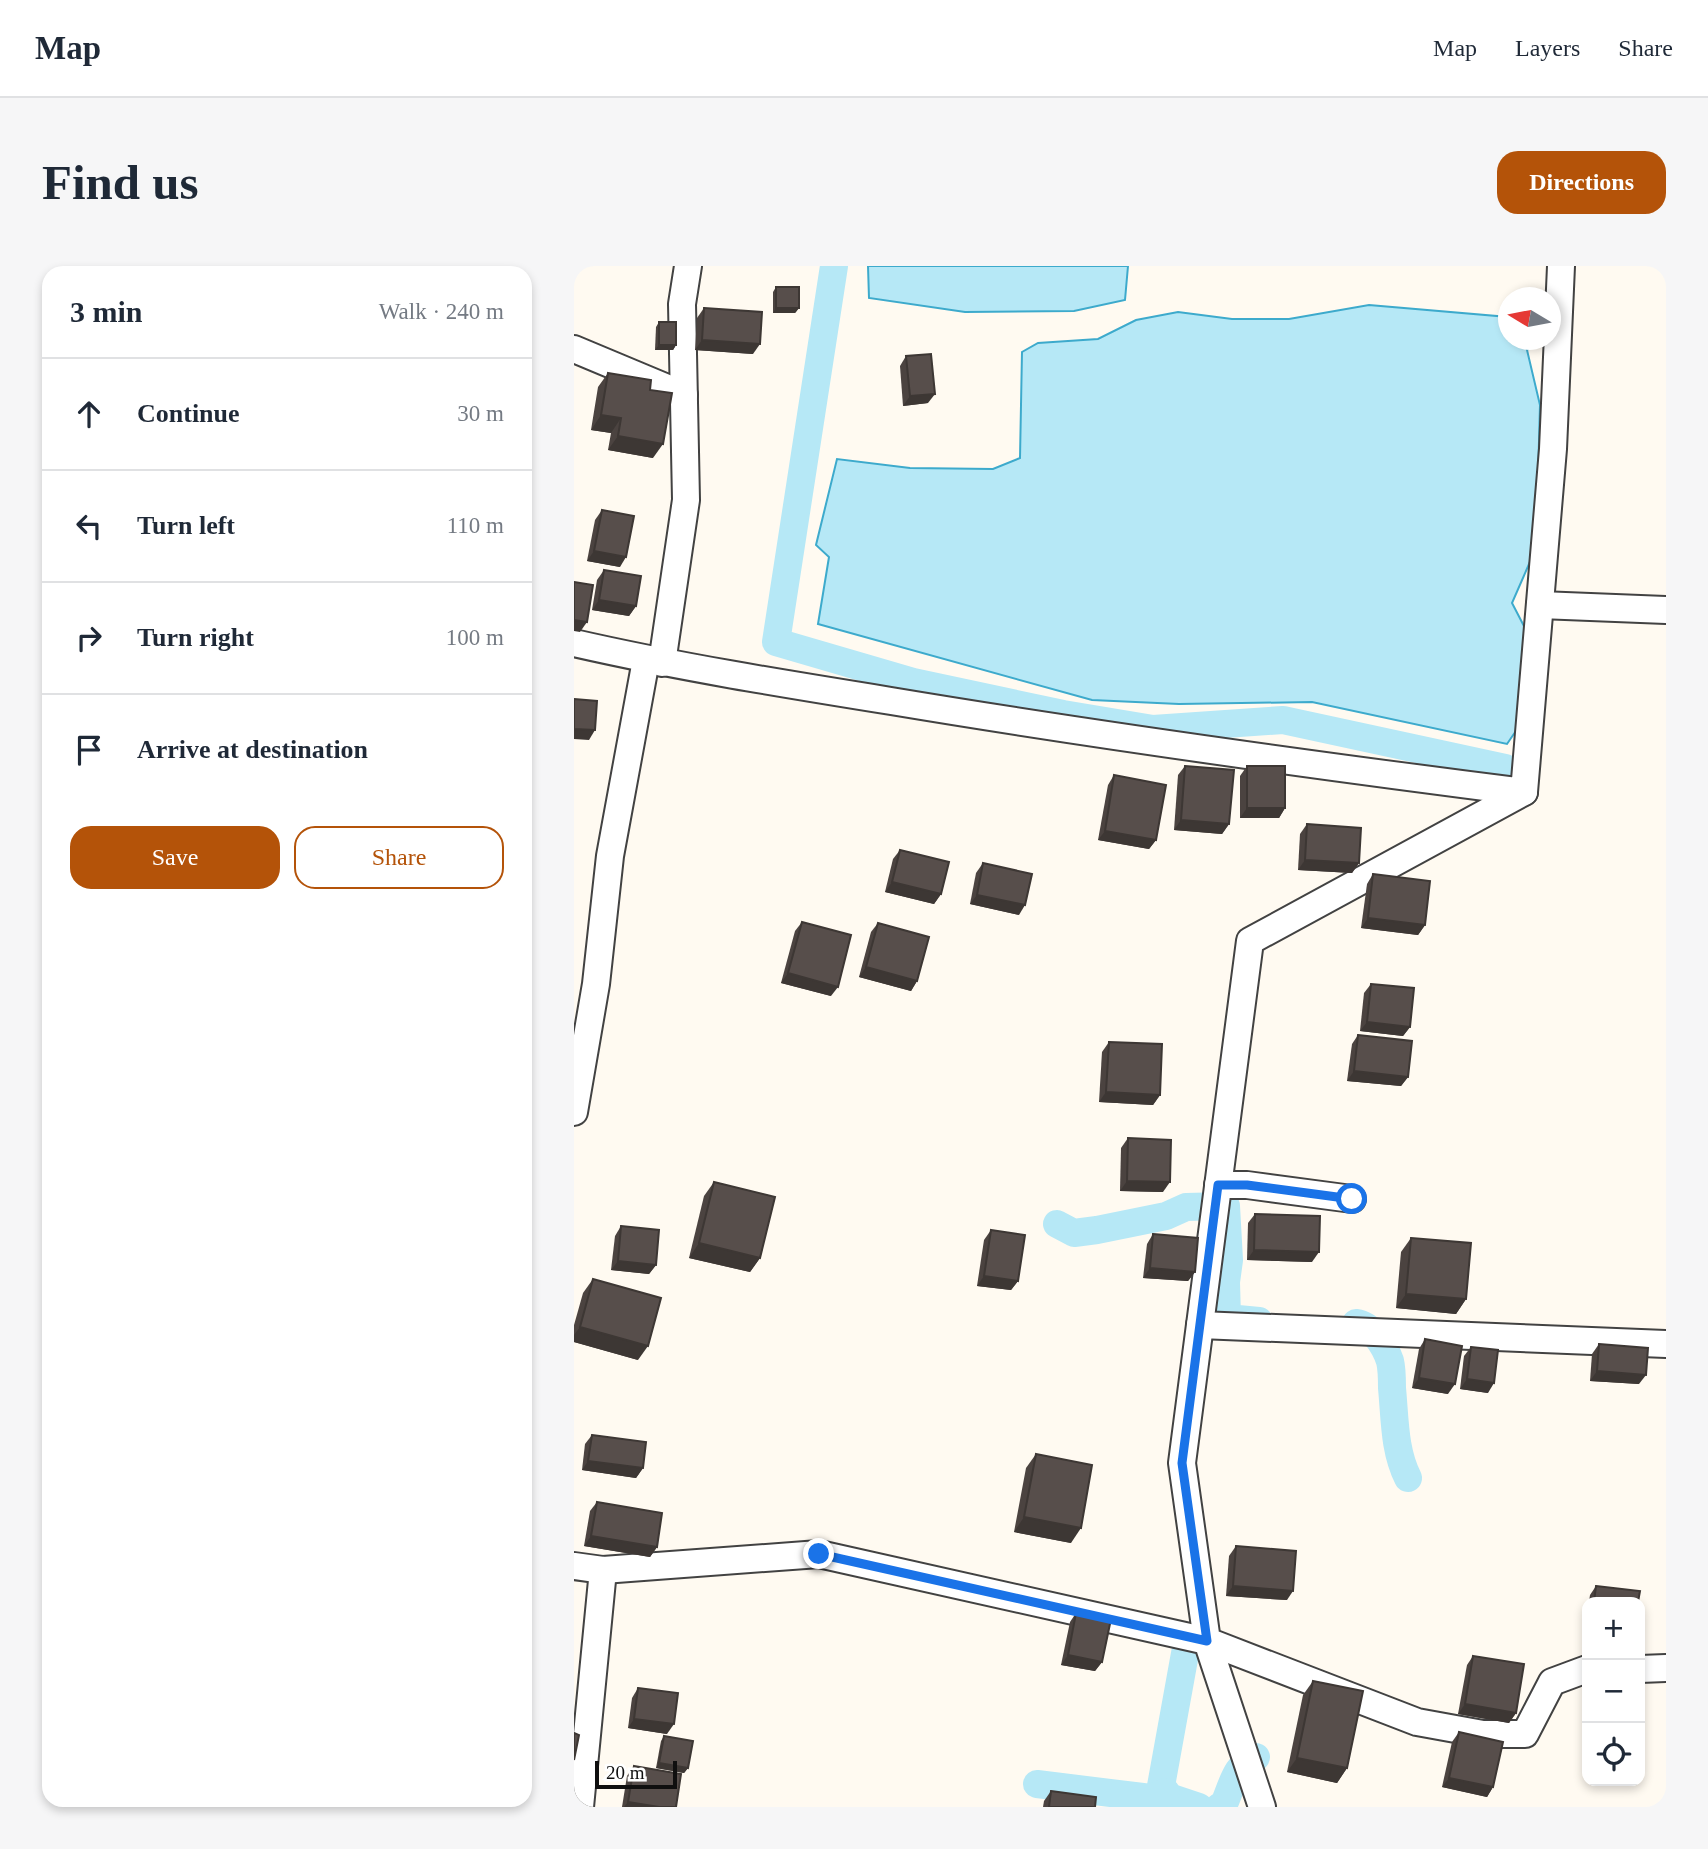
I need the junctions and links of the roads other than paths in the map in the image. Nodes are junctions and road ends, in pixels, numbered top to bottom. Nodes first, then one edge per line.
1 (688, 266) edge
2 (1561, 266) edge
3 (574, 349) edge
4 (684, 394) junction
5 (1540, 605) junction
6 (1666, 610) edge
7 (574, 643) edge
8 (654, 662) junction
9 (1524, 792) junction
10 (574, 1112) edge
11 (1216, 1199) junction
12 (1352, 1199) dead end
13 (1200, 1325) junction
14 (1666, 1344) edge
15 (574, 1566) edge
16 (603, 1570) junction
17 (1207, 1641) junction
18 (1666, 1668) edge
19 (1645, 1669) edge
20 (1582, 1671) edge
21 (580, 1807) edge
22 (1262, 1807) edge

1 - 4 street
2 - 5 street
3 - 4 street
4 - 8 street
5 - 6 street
5 - 9 street
7 - 8 street
8 - 9 street
8 - 10 street
9 - 11 street
11 - 12 street
11 - 13 street
13 - 14 street
13 - 17 street
15 - 16 street
16 - 17 street
16 - 21 street
17 - 20 street
17 - 22 street
18 - 19 street

